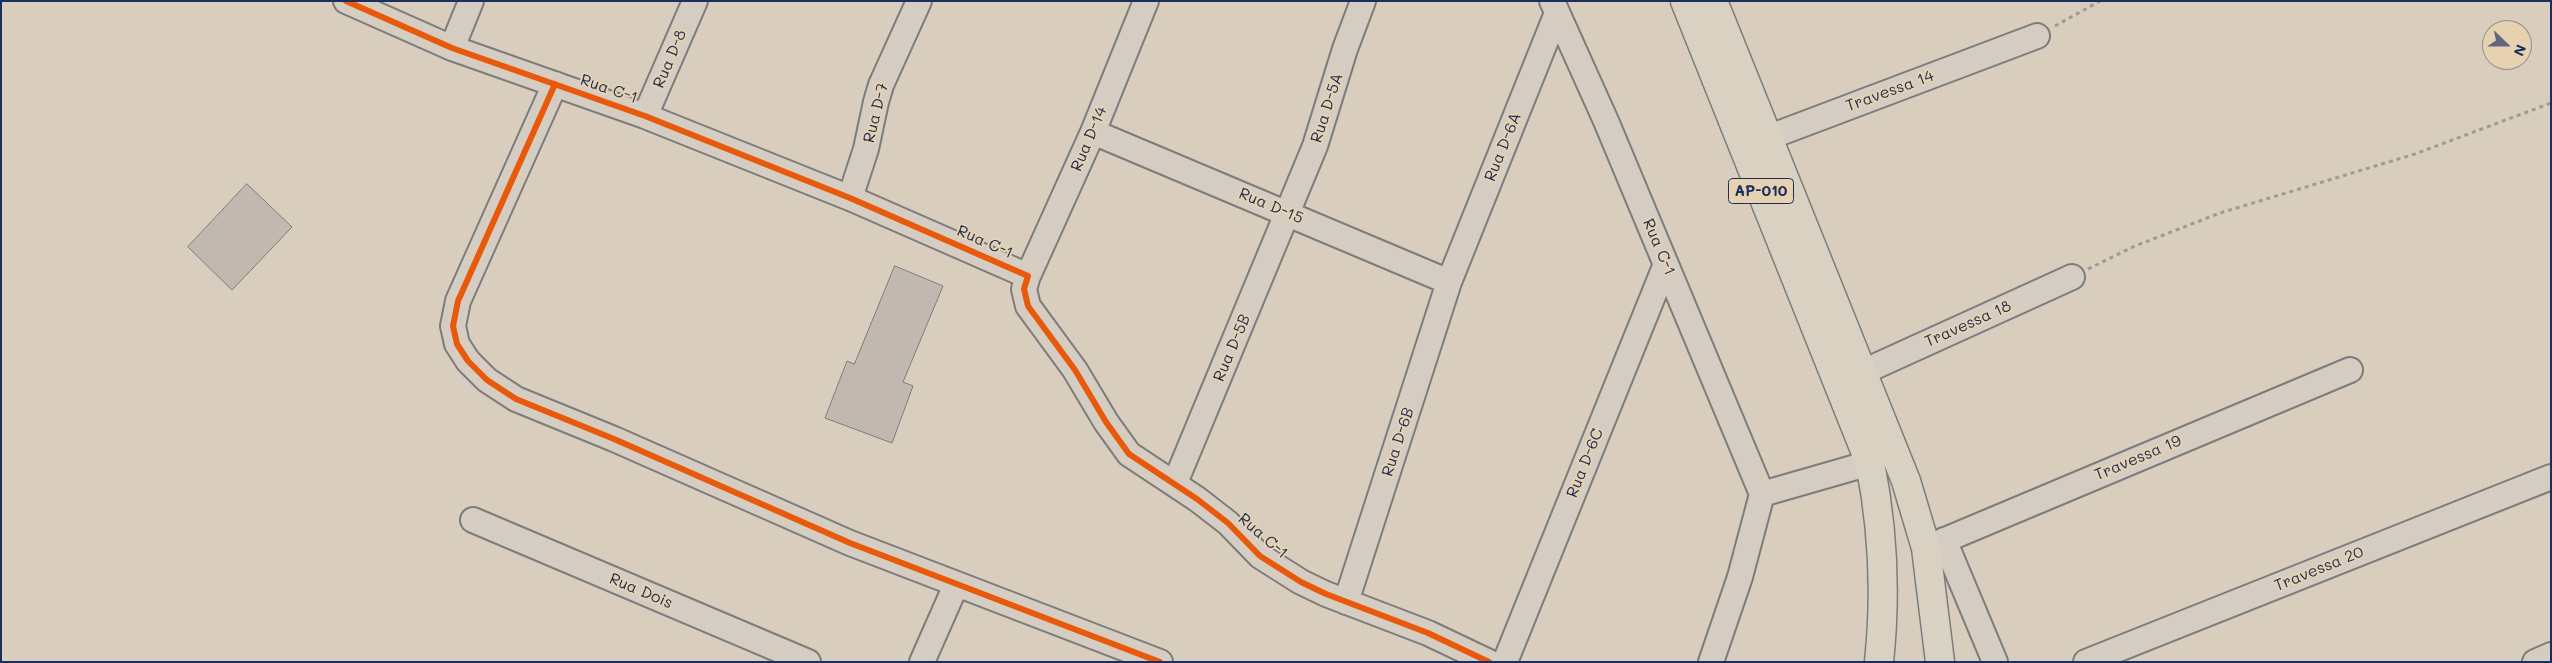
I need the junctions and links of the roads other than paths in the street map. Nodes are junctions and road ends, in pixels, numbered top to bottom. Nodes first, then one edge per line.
1 (346, 1) edge
2 (471, 1) edge
3 (695, 1) edge
4 (919, 1) edge
5 (1146, 1) edge
6 (1363, 1) edge
7 (1685, 1) edge
8 (1714, 1) edge
9 (1554, 7) edge
10 (2037, 36) road end
11 (452, 48) junction
12 (556, 84) junction
13 (645, 116) junction
14 (1093, 132) junction
15 (1756, 142) junction
16 (850, 198) junction
17 (1288, 213) junction
18 (1666, 264) junction
19 (1028, 276) junction
20 (2072, 276) road end
21 (1449, 282) junction
22 (2350, 370) dead end
23 (1863, 372) junction
24 (1896, 455) junction
25 (1870, 463) junction
26 (2551, 477) edge
27 (1175, 483) junction
28 (1762, 494) junction
29 (473, 520) dead end
30 (1935, 544) junction
31 (956, 585) junction
32 (1346, 602) junction
33 (2551, 655) edge
34 (808, 662) edge
35 (922, 662) edge
36 (1160, 662) edge
37 (1488, 662) edge
38 (1505, 662) edge
39 (1710, 662) edge
40 (1879, 662) edge
41 (1940, 662) edge
42 (1995, 662) edge
43 (2086, 662) edge
44 (2535, 662) edge

1 - 11 street, Rua C-1
2 - 11 street
3 - 13 street, Rua D-8
4 - 16 street, Rua D-7
5 - 14 street, Rua D-14
6 - 17 street, Rua D-5A
7 - 15 main road, AP-010
8 - 15 main road, AP-010
9 - 18 street, Rua C-1
9 - 21 street, Rua D-6A
10 - 15 street, Travessa 14
11 - 12 street, Rua C-1
12 - 13 street, Rua C-1
12 - 31 street
13 - 16 street, Rua C-1
14 - 17 street, Rua D-15
14 - 19 street, Rua D-14
15 - 23 main road, AP-010
15 - 25 main road, AP-010
16 - 19 street, Rua C-1
17 - 21 street, Rua D-15
17 - 27 street, Rua D-5B
18 - 28 street, Rua C-1
18 - 38 street, Rua D-6C
19 - 27 street, Rua C-1
20 - 23 street, Travessa 18
21 - 32 street, Rua D-6B
22 - 30 street, Travessa 19
23 - 24 main road, AP-010
24 - 25 main road
24 - 30 main road, AP-010
25 - 28 street
25 - 40 main road, AP-010
26 - 43 street, Travessa 20
27 - 32 street, Rua C-1
28 - 39 street
29 - 34 street, Rua Dois
30 - 41 main road, AP-010
30 - 42 street
31 - 35 street
31 - 36 street
32 - 37 street, Rua C-1
33 - 44 street

